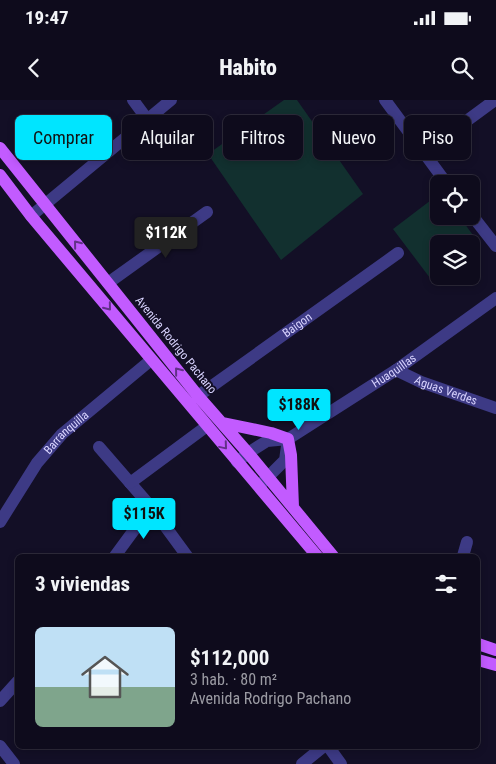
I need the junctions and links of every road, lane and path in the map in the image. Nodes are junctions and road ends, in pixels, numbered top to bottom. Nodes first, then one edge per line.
1 (133, 100) edge
2 (170, 100) edge
3 (386, 100) edge
4 (495, 100) edge
5 (144, 115) edge
6 (153, 115) edge
7 (471, 117) edge
8 (404, 126) edge
9 (122, 140) edge
10 (0, 148) edge
11 (428, 160) edge
12 (0, 175) edge
13 (440, 175) edge
14 (44, 203) junction
15 (207, 212) dead end
16 (31, 216) junction
17 (480, 225) edge
18 (496, 246) edge
19 (398, 253) dead end
20 (108, 283) junction
21 (496, 298) edge
22 (151, 360) junction
23 (396, 370) junction
24 (198, 396) junction
25 (496, 408) edge
26 (223, 423) junction
27 (207, 426) junction
28 (288, 439) junction
29 (99, 446) dead end
30 (248, 453) junction
31 (237, 462) junction
32 (269, 478) junction
33 (130, 483) junction
34 (258, 487) junction
35 (151, 507) junction
36 (293, 507) junction
37 (0, 522) edge
38 (467, 542) dead end
39 (116, 554) edge
40 (186, 554) edge
41 (315, 554) edge
42 (331, 554) edge
43 (464, 554) edge
44 (480, 645) edge
45 (496, 650) edge
46 (480, 661) edge
47 (496, 665) edge
48 (15, 684) edge
49 (0, 701) edge
50 (0, 746) edge
51 (322, 749) edge
52 (328, 749) edge
53 (14, 764) edge
54 (302, 764) edge
55 (341, 764) edge

1 - 5 street
2 - 6 street
3 - 8 street
4 - 7 street
9 - 14 street
10 - 14 main road, Avenida Rodrigo Pachano
11 - 13 street
12 - 16 main road
14 - 16 street
20 -> 14 main road, Avenida Rodrigo Pachano
15 - 20 street
16 -> 22 main road
17 - 18 street
19 - 24 street, Baigon
24 -> 20 main road, Avenida Rodrigo Pachano
21 - 23 street, Huaquillas
22 - 27 main road
22 - 37 street, Barranquilla
23 - 25 street, Aguas Verdes
23 - 28 street, Huaquillas
24 - 26 main road, Avenida Rodrigo Pachano
26 - 28 main road
26 - 30 main road, Avenida Rodrigo Pachano
27 -> 31 main road
27 - 33 street
28 - 30 street
28 - 32 street
28 - 36 main road
29 - 33 street
30 - 31 street
30 - 32 main road, Avenida Rodrigo Pachano
31 - 34 main road
32 - 34 street
32 - 36 main road, Avenida Rodrigo Pachano
33 - 35 street
34 - 41 main road
35 - 39 street
35 - 40 street
36 - 42 main road, Avenida Rodrigo Pachano
38 - 43 street
44 - 45 main road
46 - 47 main road
48 - 49 street
50 - 53 street
51 - 54 street
52 - 55 street

